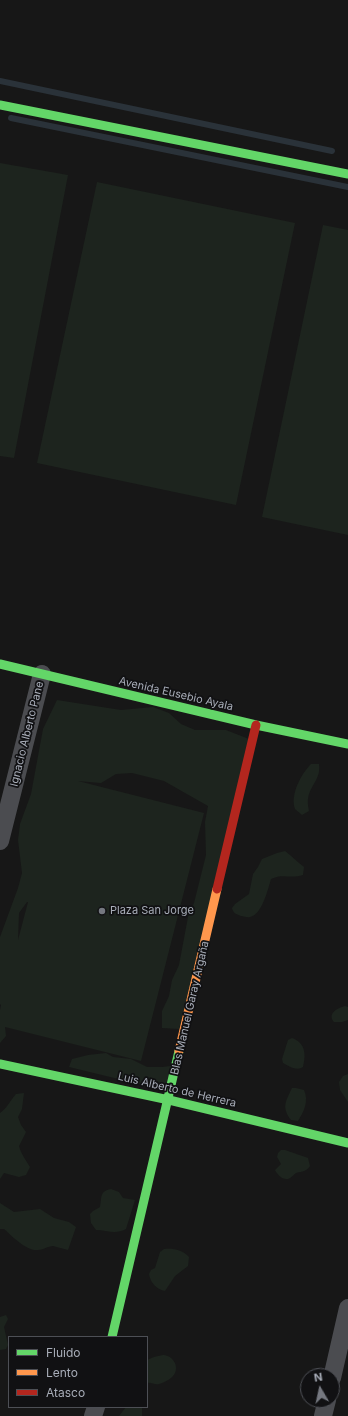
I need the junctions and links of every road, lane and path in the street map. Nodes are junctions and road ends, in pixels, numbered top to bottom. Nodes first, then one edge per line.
1 (0, 105) edge
2 (348, 174) edge
3 (0, 664) edge
4 (42, 674) junction
5 (256, 725) junction
6 (348, 744) edge
7 (0, 841) edge
8 (0, 1064) edge
9 (169, 1100) junction
10 (348, 1142) edge
11 (348, 1308) edge
12 (112, 1336) edge
13 (334, 1368) edge

1 - 2 street
3 - 4 street, Avenida Eusebio Ayala
4 - 5 street, Avenida Eusebio Ayala
4 - 7 street, Ignacio Alberto Pane
5 - 6 street, Avenida Eusebio Ayala
5 - 9 street, Blas Manuel Garay Argaña
8 - 9 street, Luis Alberto de Herrera
9 - 10 street, Luis Alberto de Herrera
9 - 12 street, Blas Manuel Garay Argaña
11 - 13 street

